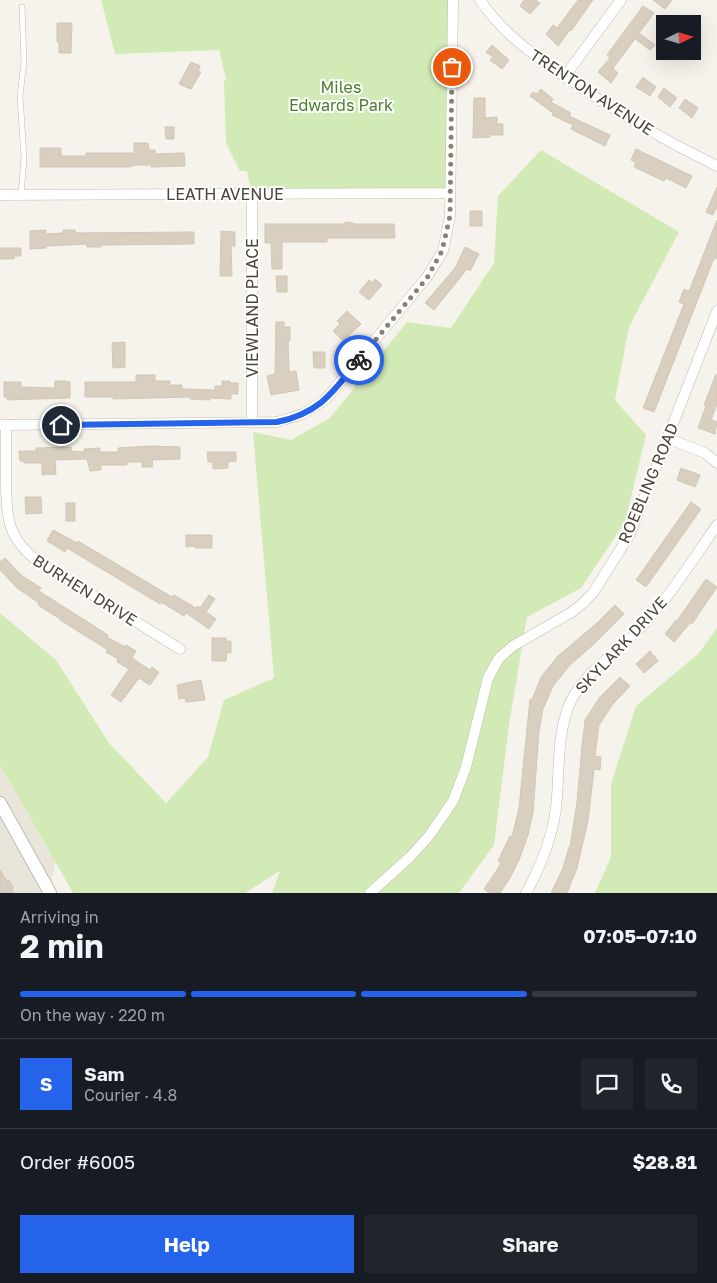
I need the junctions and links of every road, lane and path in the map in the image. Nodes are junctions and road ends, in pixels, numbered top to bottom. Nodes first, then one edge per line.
1 (452, 0) edge
2 (480, 0) edge
3 (621, 0) edge
4 (22, 7) dead end
5 (565, 76) junction
6 (717, 166) edge
7 (450, 193) junction
8 (252, 194) junction
9 (0, 195) edge
10 (21, 195) junction
11 (717, 311) edge
12 (252, 422) junction
13 (3, 426) edge
14 (668, 438) junction
15 (717, 463) edge
16 (717, 525) edge
17 (180, 649) dead end
18 (0, 804) edge
19 (50, 893) edge
20 (370, 893) edge
21 (526, 893) edge

1 - 7 street
2 - 5 street, TRENTON AVENUE
3 - 5 street
4 - 10 lane
5 - 6 street, TRENTON AVENUE
7 - 8 street, LEATH AVENUE
7 - 12 street
8 - 10 street, LEATH AVENUE
8 - 12 street, VIEWLAND PLACE
9 - 10 street, LEATH AVENUE
11 - 14 street, ROEBLING ROAD
12 - 13 street
13 - 17 street, BURHEN DRIVE
14 - 15 street
14 - 20 street, ROEBLING ROAD
16 - 21 street, SKYLARK DRIVE
18 - 19 street

